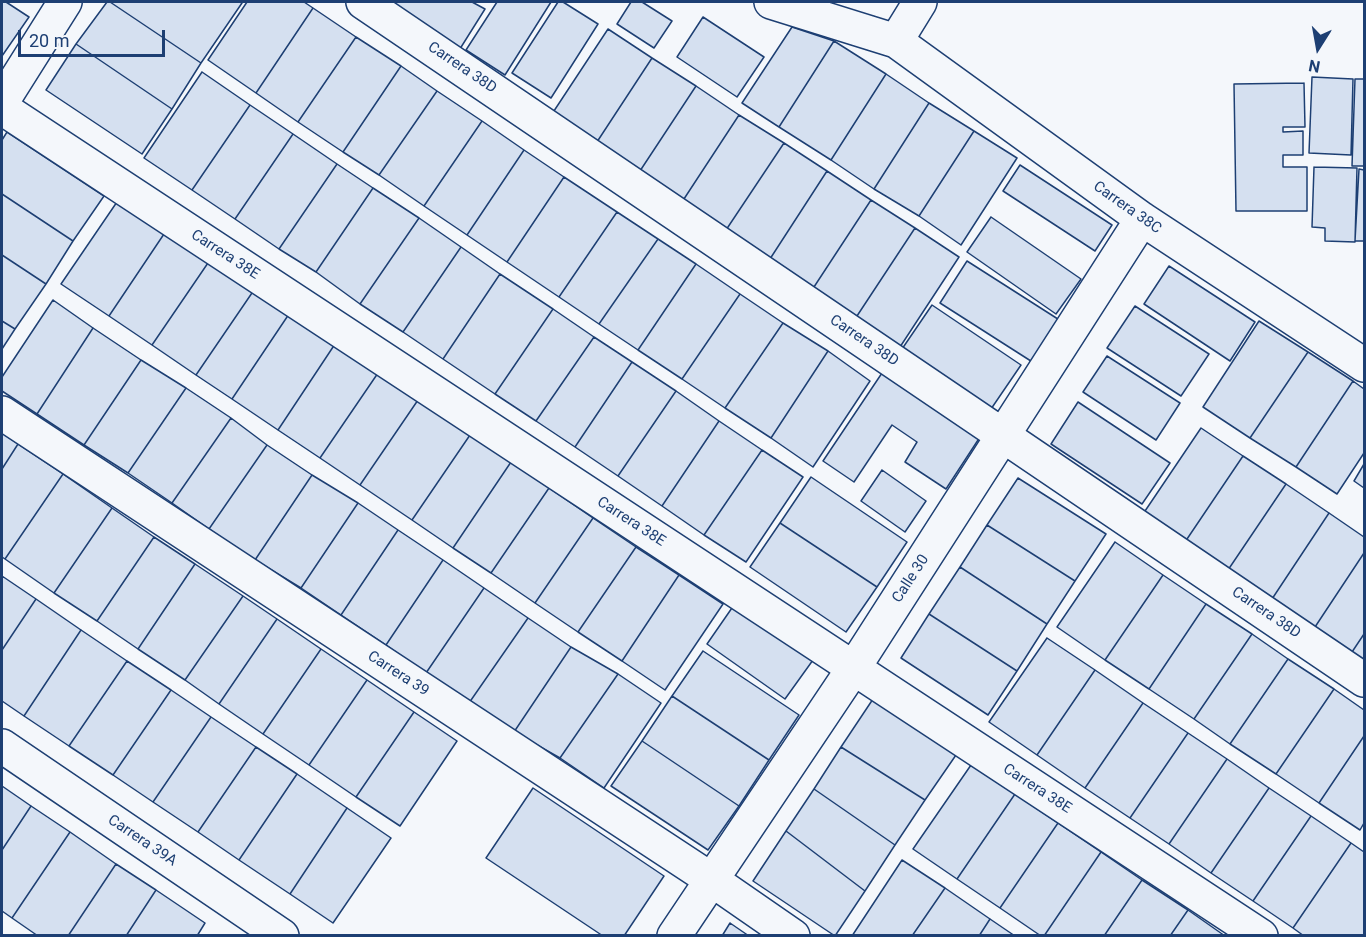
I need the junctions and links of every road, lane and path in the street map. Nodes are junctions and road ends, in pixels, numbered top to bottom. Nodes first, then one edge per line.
1 (65, 2) edge
2 (363, 2) edge
3 (771, 2) edge
4 (920, 2) edge
5 (896, 41) junction
6 (2, 102) edge
7 (2, 108) edge
8 (1142, 219) junction
9 (1365, 364) edge
10 (2, 413) edge
11 (1004, 435) junction
12 (853, 669) junction
13 (1365, 680) edge
14 (2, 746) edge
15 (712, 880) junction
16 (282, 936) edge
17 (674, 936) edge
18 (793, 936) edge
19 (1261, 936) edge

1 - 6 street
2 - 11 street, Carrera 38D
3 - 5 street, Carrera 38C
4 - 5 street
5 - 8 street, Carrera 38C
7 - 12 street, Carrera 38E
8 - 9 street, Carrera 38C
8 - 11 street, Calle 30
10 - 15 street, Carrera 39
11 - 12 street, Calle 30
11 - 13 street, Carrera 38D
12 - 15 street, Calle 30
12 - 19 street, Carrera 38E
14 - 16 street, Carrera 39A
15 - 17 street, Calle 30
15 - 18 street, Carrera 39

